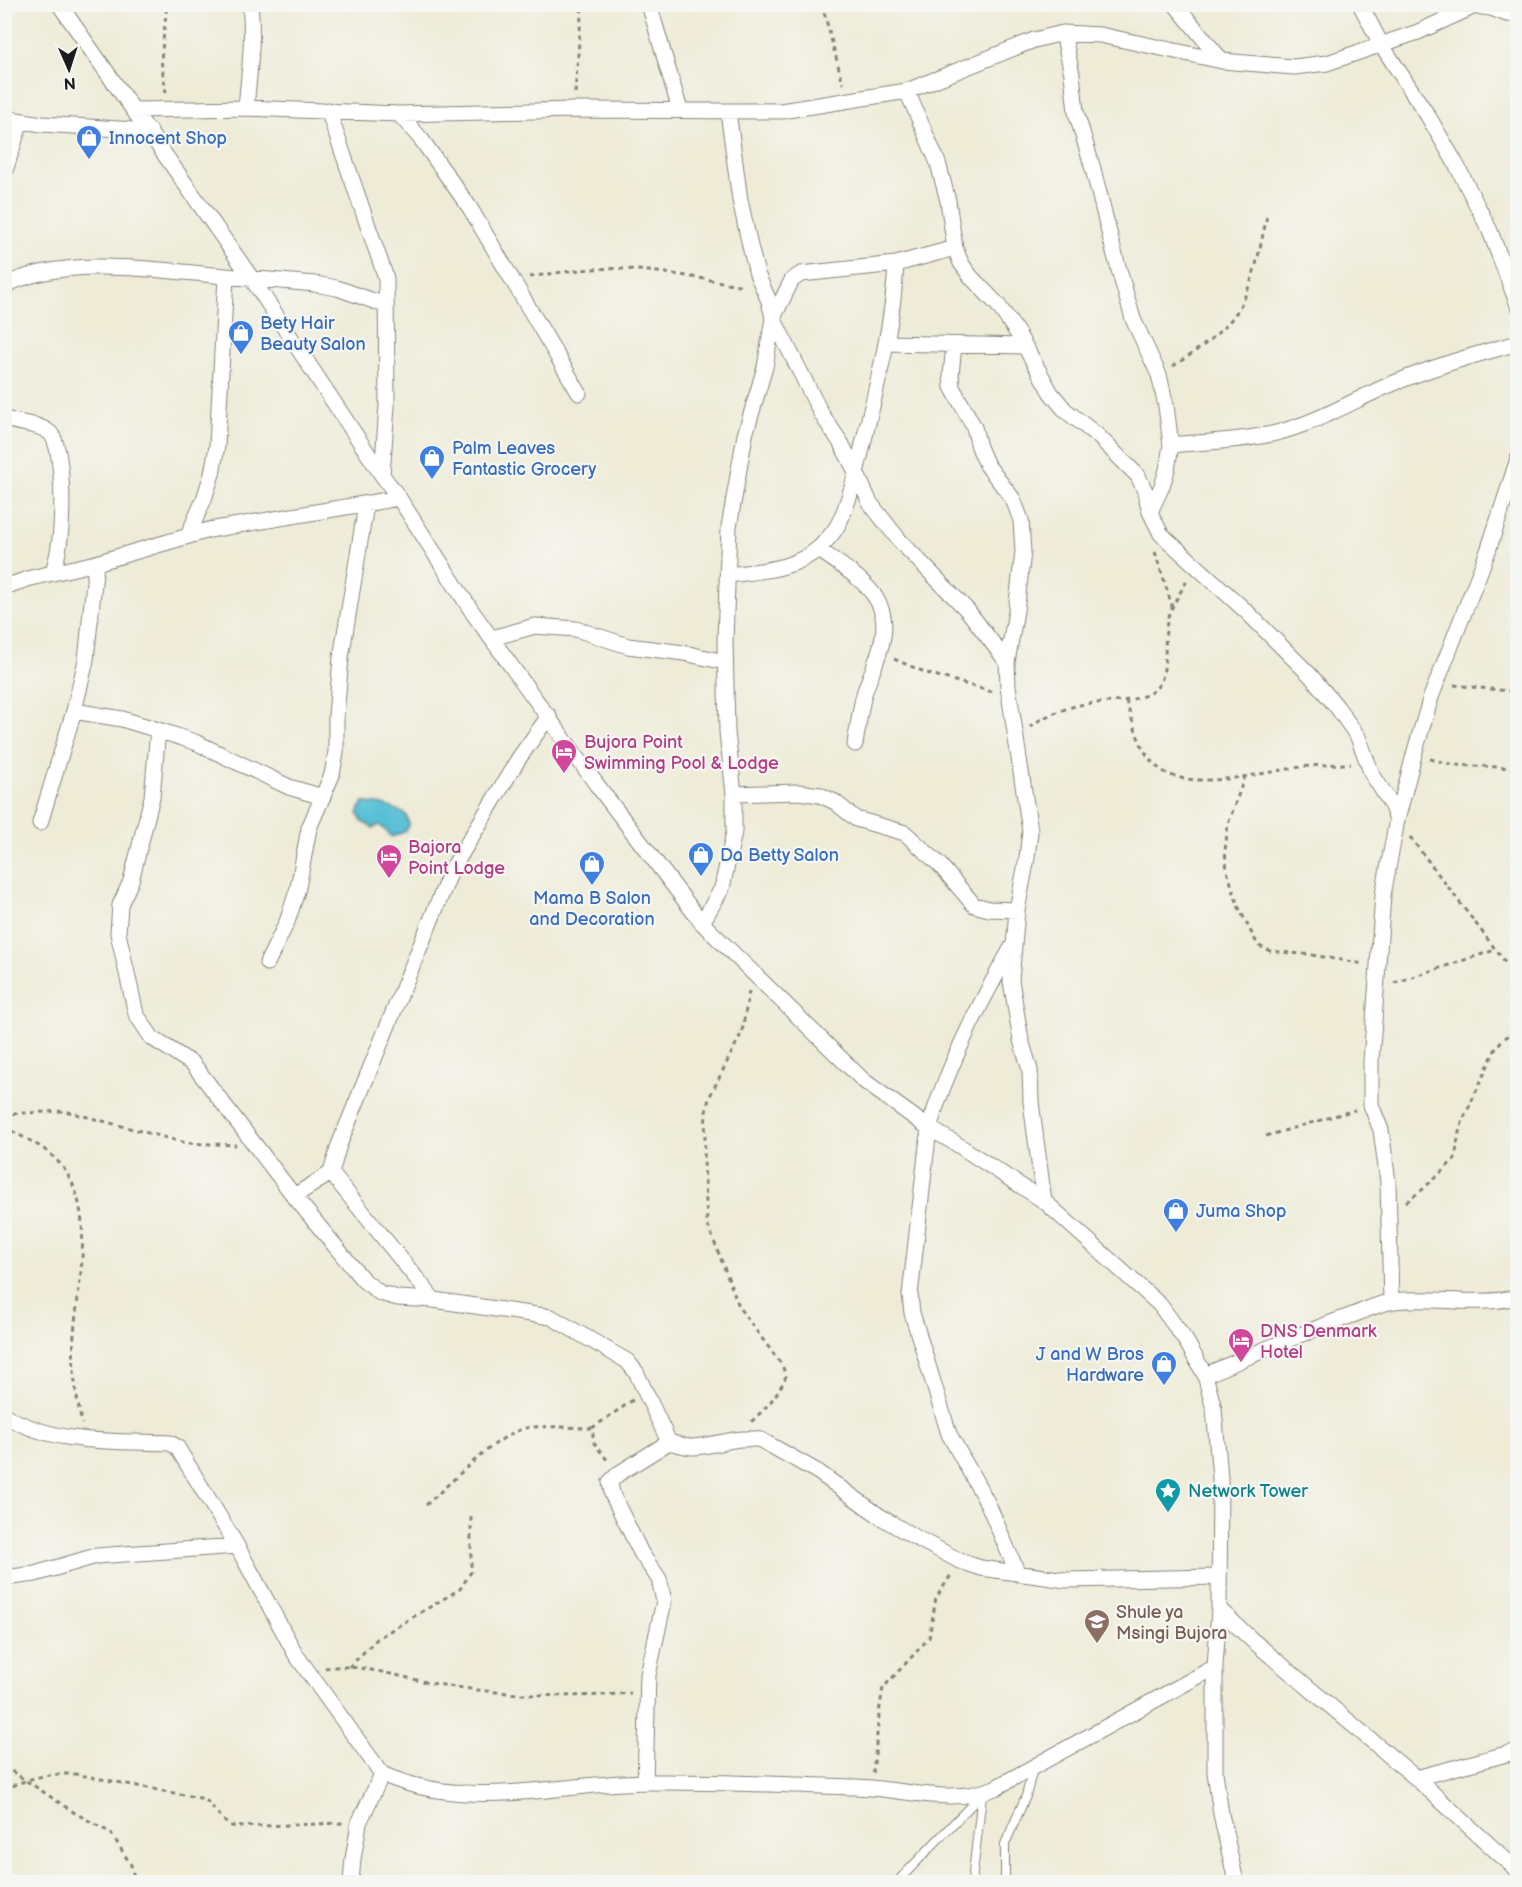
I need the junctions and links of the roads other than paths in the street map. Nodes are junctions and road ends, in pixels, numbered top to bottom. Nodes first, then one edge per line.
1 (59, 4) edge
2 (250, 4) edge
3 (650, 4) edge
4 (1175, 4) edge
5 (1360, 4) edge
6 (1518, 14) edge
7 (1063, 33) junction
8 (1381, 44) junction
9 (1222, 61) junction
10 (907, 91) junction
11 (246, 108) junction
12 (134, 110) junction
13 (328, 110) junction
14 (680, 110) junction
15 (728, 111) junction
16 (399, 114) junction
17 (4, 118) edge
18 (21, 121) junction
19 (150, 131) junction
20 (4, 174) edge
21 (955, 248) junction
22 (896, 264) junction
23 (226, 276) junction
24 (252, 279) junction
25 (1513, 280) edge
26 (4, 286) edge
27 (385, 305) junction
28 (1518, 305) edge
29 (773, 318) junction
30 (887, 343) junction
31 (1518, 343) edge
32 (954, 345) junction
33 (1024, 346) junction
34 (579, 393) dead end
35 (4, 418) edge
36 (1171, 445) junction
37 (1518, 459) edge
38 (856, 472) junction
39 (382, 475) junction
40 (399, 498) junction
41 (366, 505) junction
42 (1150, 512) junction
43 (188, 536) junction
44 (818, 549) junction
45 (96, 563) junction
46 (53, 573) junction
47 (728, 575) junction
48 (4, 587) edge
49 (492, 638) junction
50 (725, 662) junction
51 (1007, 662) junction
52 (74, 711) junction
53 (549, 716) junction
54 (158, 730) junction
55 (855, 744) dead end
56 (734, 794) junction
57 (323, 797) junction
58 (1397, 820) junction
59 (40, 823) dead end
60 (1017, 910) junction
61 (702, 923) junction
62 (1015, 943) junction
63 (267, 963) dead end
64 (929, 1128) junction
65 (331, 1173) junction
66 (294, 1196) junction
67 (1044, 1200) junction
68 (1518, 1297) edge
69 (434, 1300) junction
70 (1391, 1302) junction
71 (1205, 1375) junction
72 (4, 1414) edge
73 (669, 1442) junction
74 (237, 1546) junction
75 (1018, 1575) junction
76 (1219, 1577) junction
77 (4, 1578) edge
78 (1219, 1608) junction
79 (1215, 1667) junction
80 (1518, 1751) edge
81 (1033, 1767) junction
82 (382, 1774) junction
83 (1416, 1778) junction
84 (645, 1782) junction
85 (982, 1794) junction
86 (1517, 1870) edge
87 (351, 1882) edge
88 (897, 1882) edge
89 (972, 1882) edge
90 (1005, 1882) edge
91 (1236, 1882) edge

1 - 12 street
2 - 11 street
3 - 14 street
4 - 9 street
5 - 8 street
6 - 8 street
7 - 9 street
7 - 10 street
7 - 36 street
8 - 9 street
8 - 25 street
10 - 15 street
10 - 21 street
11 - 12 street
11 - 13 street
12 - 19 street
13 - 16 street
13 - 27 street
14 - 15 street
14 - 16 street
15 - 29 street
16 - 34 street
17 - 18 street
18 - 19 street
18 - 20 street
19 - 24 street
21 - 22 street
21 - 33 street
22 - 29 street
22 - 30 street
23 - 24 street
23 - 26 street
23 - 43 street
24 - 27 street
24 - 39 street
25 - 28 street
27 - 39 street
29 - 38 street
29 - 47 street
30 - 32 street
30 - 38 street
31 - 36 street
32 - 33 street
32 - 51 street
33 - 42 street
35 - 46 street
36 - 42 street
37 - 58 street
38 - 44 street
38 - 51 street
39 - 40 street
40 - 41 street
40 - 49 street
41 - 43 street
41 - 57 street
42 - 58 street
43 - 45 street
44 - 47 street
44 - 55 street
45 - 46 street
45 - 52 street
46 - 48 street
47 - 50 street
49 - 50 street
49 - 53 street
50 - 56 street
51 - 60 street
52 - 54 street
52 - 59 street
53 - 61 street
53 - 65 street
54 - 57 street
54 - 66 street
56 - 60 street
56 - 61 street
57 - 63 street
58 - 70 street
60 - 62 street
61 - 64 street
62 - 64 street
62 - 67 street
64 - 67 street
64 - 75 street
65 - 66 street
65 - 69 street
66 - 69 street
67 - 71 street
68 - 70 street
69 - 73 street
70 - 71 street
71 - 76 street
72 - 74 street
73 - 75 street
73 - 84 street
74 - 77 street
74 - 82 street
75 - 76 street
76 - 78 street
78 - 79 street
78 - 83 street
79 - 81 street
79 - 91 street
80 - 83 street
81 - 85 street
81 - 90 lane
82 - 84 street
82 - 87 street
83 - 86 street
84 - 85 street
85 - 88 lane
85 - 89 lane

